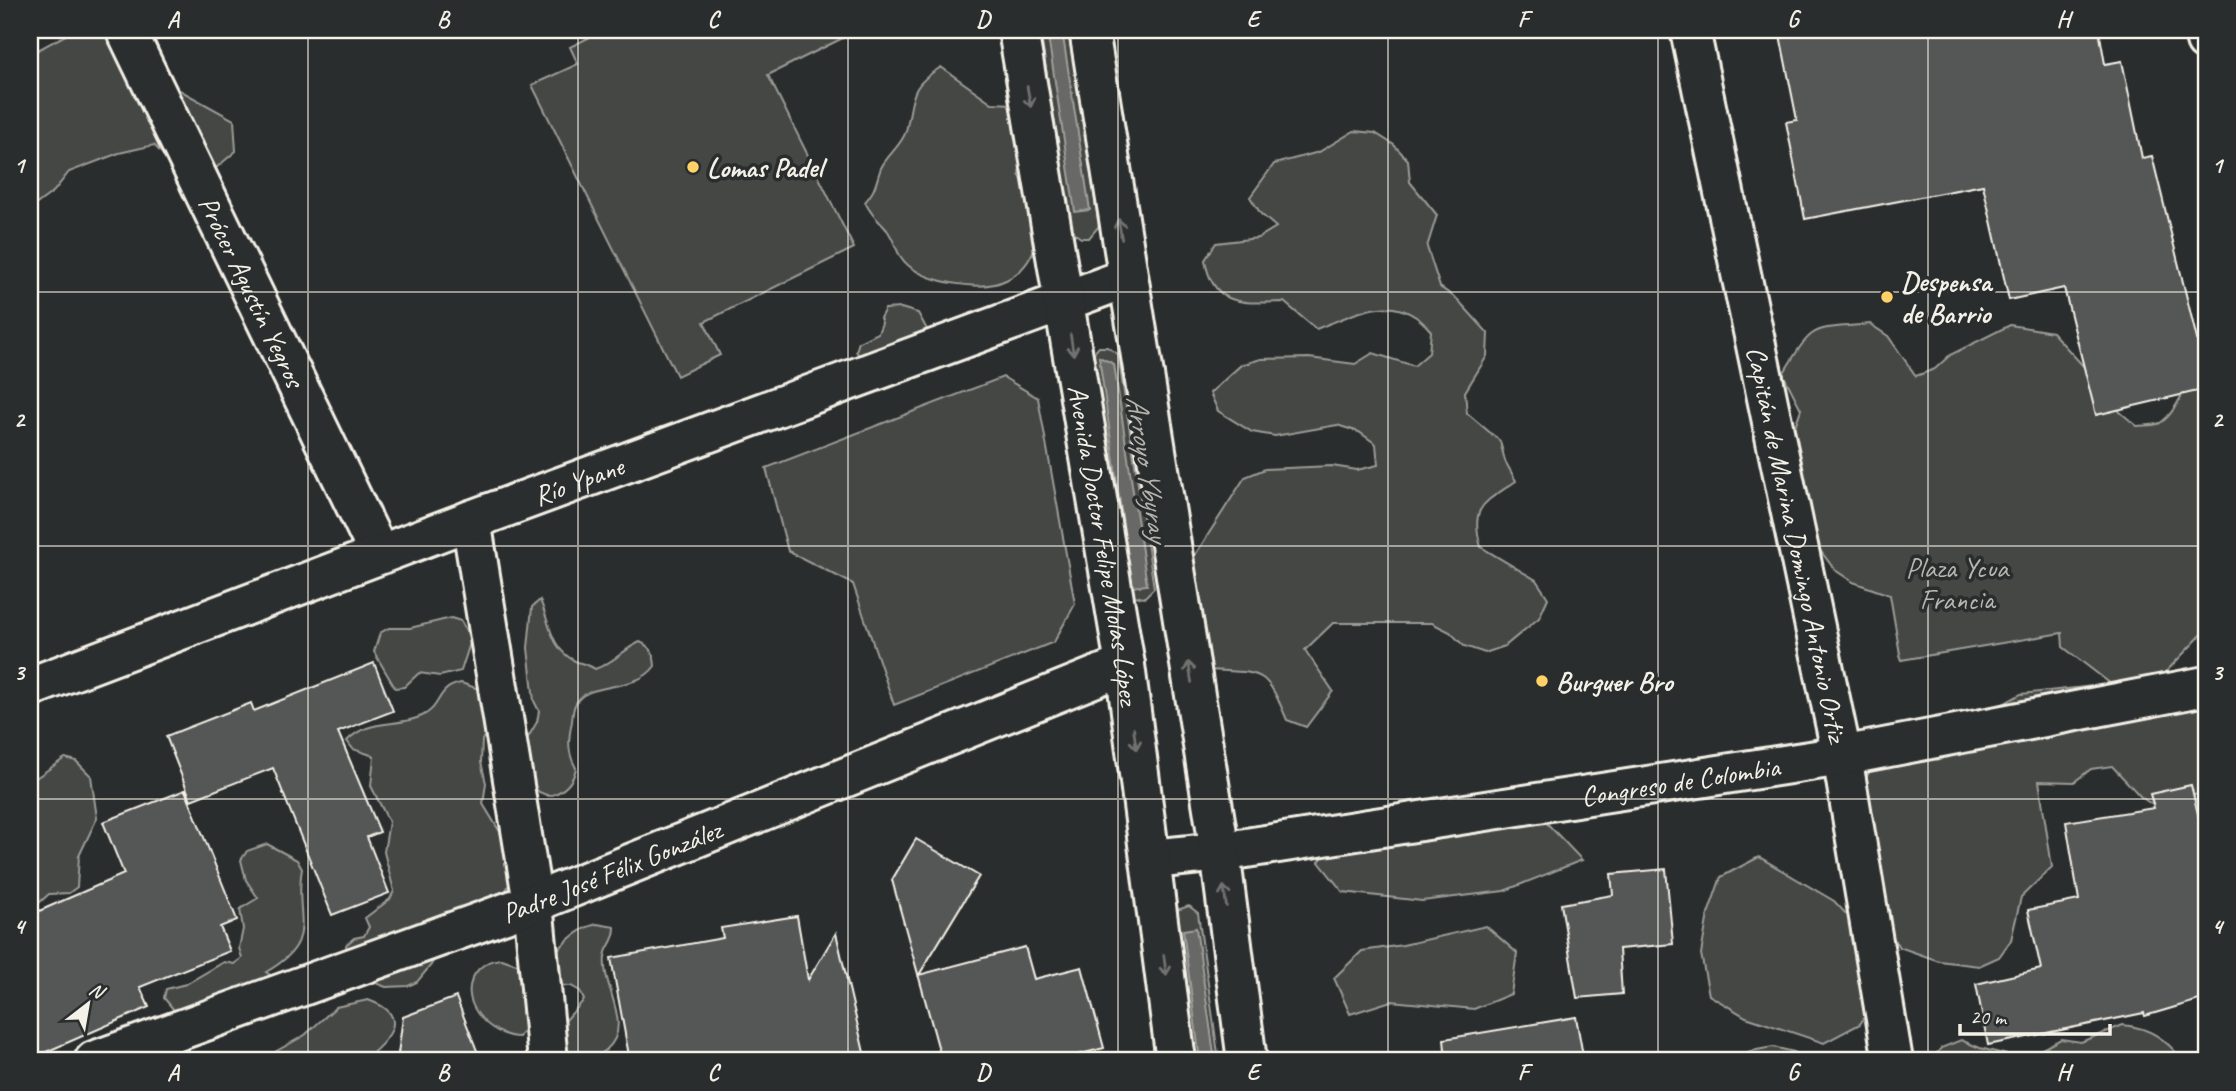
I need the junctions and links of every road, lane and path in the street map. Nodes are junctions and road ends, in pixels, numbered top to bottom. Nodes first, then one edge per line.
1 (126, 30) edge
2 (1018, 30) edge
3 (1089, 30) edge
4 (1690, 30) edge
5 (2204, 30) edge
6 (2206, 41) edge
7 (1127, 278) junction
8 (1065, 300) junction
9 (471, 520) junction
10 (379, 554) junction
11 (1125, 665) junction
12 (2206, 686) edge
13 (30, 687) edge
14 (1842, 756) junction
15 (1220, 852) junction
16 (1152, 859) junction
17 (533, 903) junction
18 (94, 1061) edge
19 (548, 1061) edge
20 (1176, 1061) edge
21 (1247, 1061) edge
22 (1892, 1061) edge

1 - 10 street, Prócer Agustín Yegros
2 -> 8 street, Avenida Doctor Felipe Molas López
7 -> 3 street
4 - 14 street, Capitán de Marina Domingo Antonio Ortiz
5 - 6 street
7 - 8 street, Río Ypane
15 -> 7 street
8 - 9 street, Río Ypane
8 -> 11 street, Avenida Doctor Felipe Molas López
9 - 10 street, Río Ypane
9 - 17 street
10 - 13 street, Río Ypane
11 -> 16 street, Avenida Doctor Felipe Molas López
11 - 17 street, Padre José Félix González
12 - 14 street, Congreso de Colombia
14 - 15 street, Congreso de Colombia
14 - 22 street, Capitán de Marina Domingo Antonio Ortiz
15 - 16 street, Congreso de Colombia
21 -> 15 street
16 -> 20 street, Avenida Doctor Felipe Molas López
17 - 18 street, Padre José Félix González
17 - 19 street

